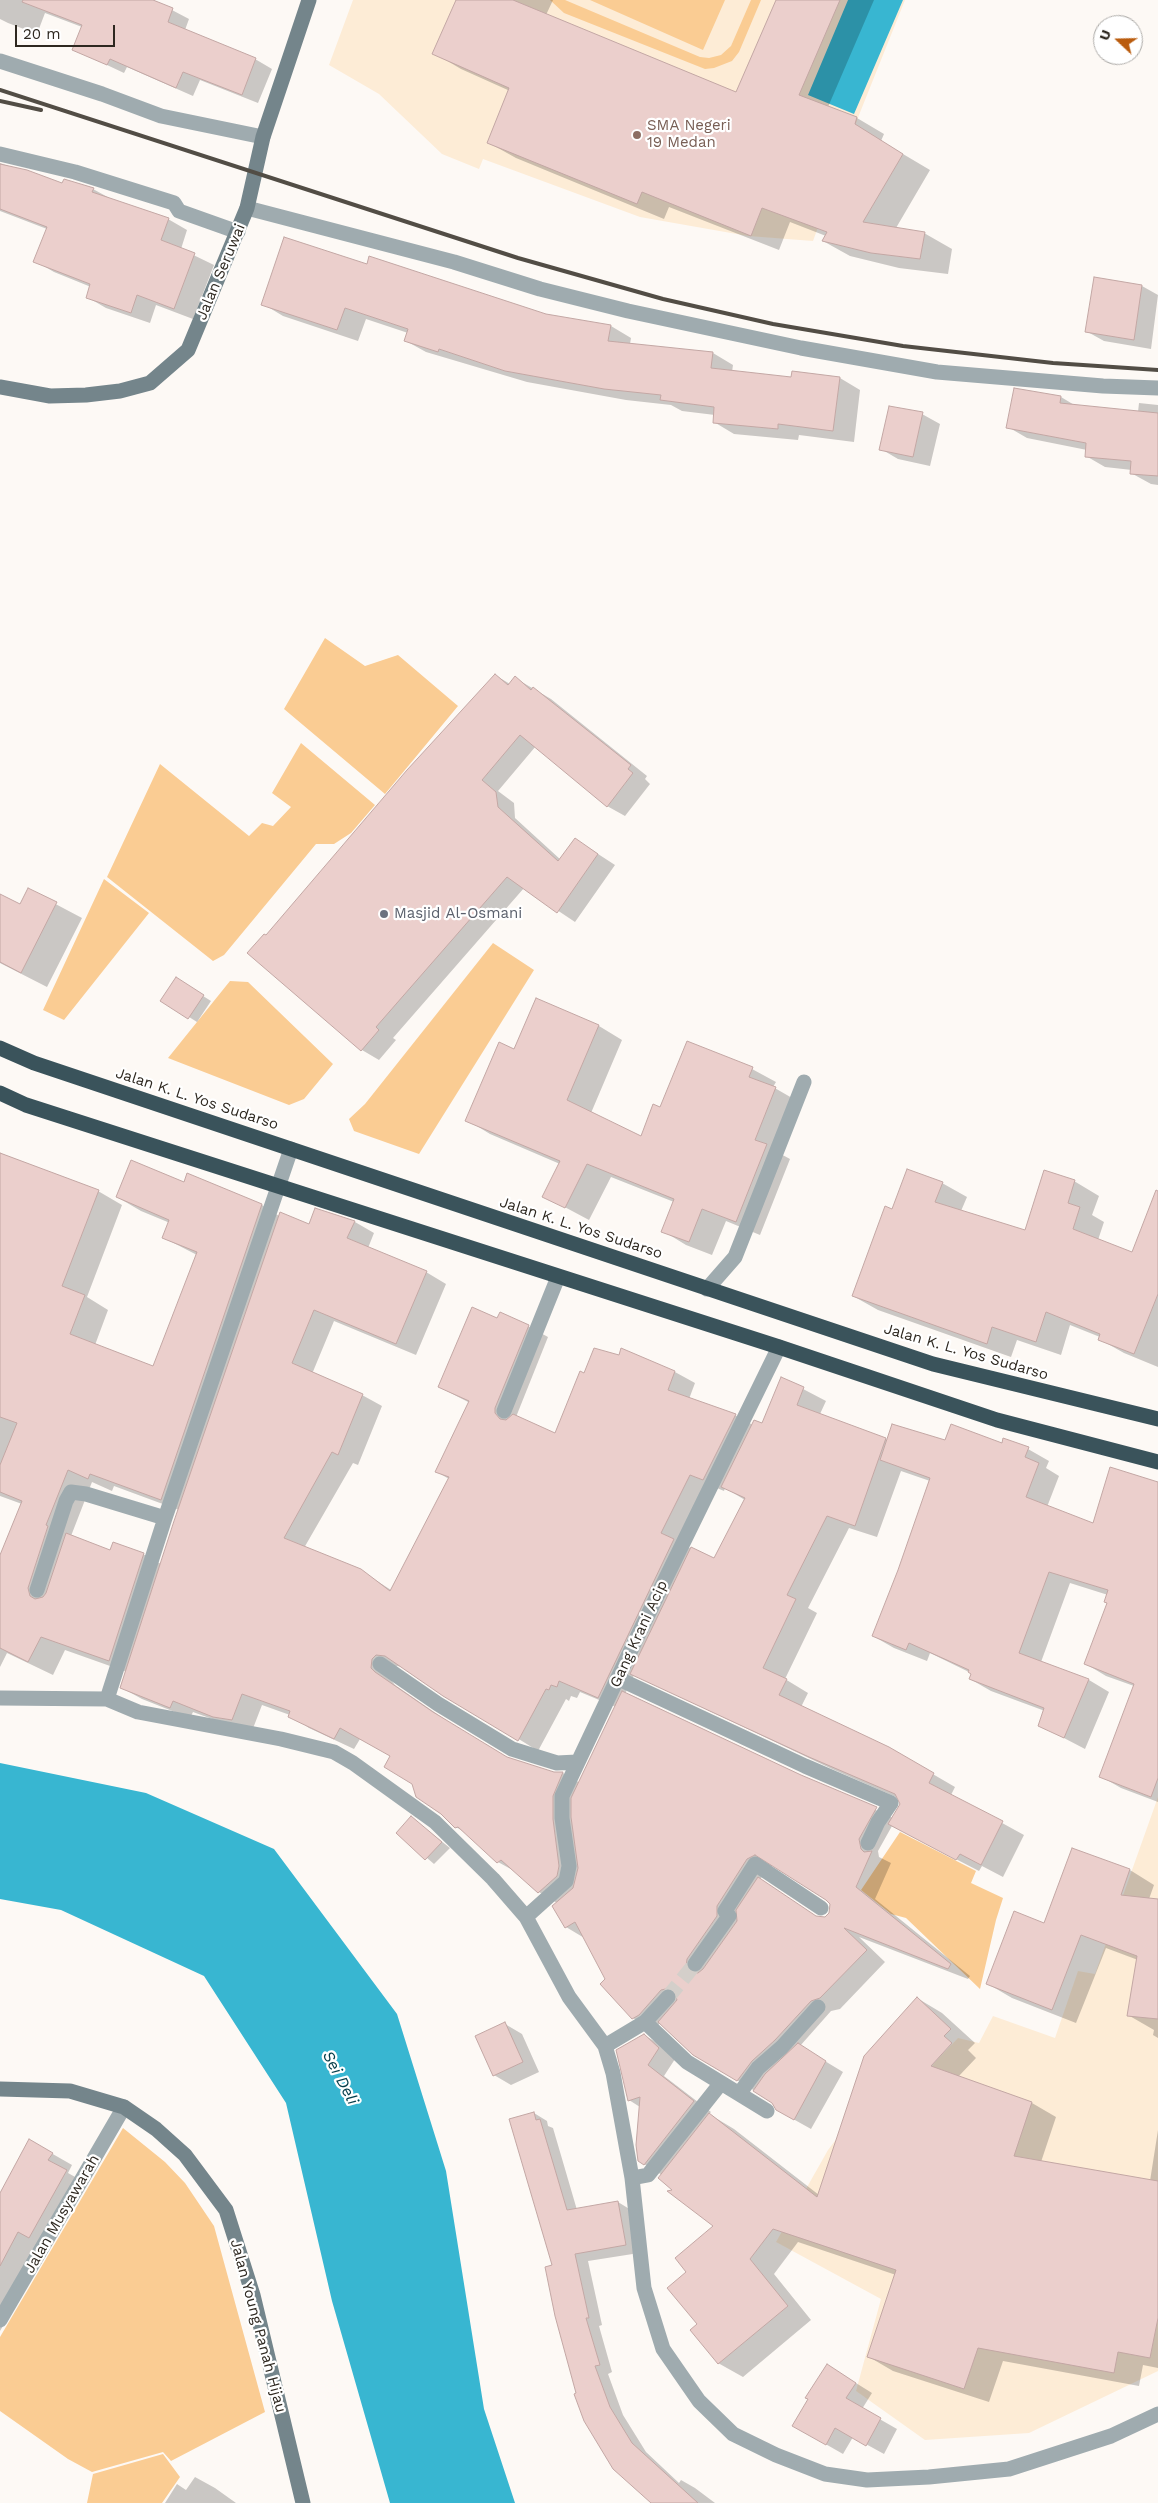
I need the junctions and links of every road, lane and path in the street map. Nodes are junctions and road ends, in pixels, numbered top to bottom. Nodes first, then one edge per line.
1 (309, 0) edge
2 (0, 61) edge
3 (263, 136) junction
4 (0, 154) edge
5 (247, 208) junction
6 (238, 232) junction
7 (0, 387) edge
8 (1158, 388) edge
9 (0, 1048) edge
10 (804, 1082) dead end
11 (0, 1093) edge
12 (291, 1149) junction
13 (279, 1186) junction
14 (558, 1276) junction
15 (707, 1289) junction
16 (779, 1347) junction
17 (504, 1411) dead end
18 (1158, 1419) edge
19 (1158, 1462) edge
20 (165, 1518) junction
21 (37, 1590) dead end
22 (380, 1664) dead end
23 (619, 1679) junction
24 (0, 1698) edge
25 (107, 1699) junction
26 (577, 1762) junction
27 (868, 1843) dead end
28 (821, 1908) dead end
29 (526, 1917) junction
30 (695, 1964) tunnel mouth
31 (668, 1997) tunnel mouth
32 (818, 2008) dead end
33 (645, 2022) junction
34 (605, 2046) junction
35 (721, 2083) junction
36 (0, 2088) edge
37 (739, 2094) junction
38 (124, 2107) junction
39 (766, 2111) dead end
40 (632, 2178) junction
41 (0, 2320) edge
42 (1158, 2414) edge
43 (303, 2503) edge

1 - 3 street, Jalan Seruwai
2 - 3 street
3 - 5 street, Jalan Seruwai
4 - 6 street
5 - 6 street, Jalan Seruwai
5 - 8 street
6 - 7 street, Jalan Seruwai
9 - 12 highway, Jalan K. L. Yos Sudarso
10 - 15 street
11 - 13 highway
12 - 13 street
12 - 15 highway, Jalan K. L. Yos Sudarso
13 - 14 highway
13 - 20 street
14 - 16 highway
14 - 17 street
15 - 18 highway, Jalan K. L. Yos Sudarso
16 - 19 highway
16 - 23 street, Gang Krani Acip
20 - 21 street
20 - 25 street
22 - 26 street
23 - 26 street, Gang Krani Acip
23 - 27 street
24 - 25 street
25 - 29 street
26 - 29 street, Gang Krani Acip
28 - 30 street
29 - 34 street
31 - 33 street
32 - 37 street
33 - 34 street
33 - 35 street
34 - 40 street
35 - 37 street
35 - 40 street
36 - 38 street, Jalan Young Panah Hijau
37 - 39 street
38 - 41 street, Jalan Musyawarah
38 - 43 street, Jalan Young Panah Hijau
40 - 42 street

